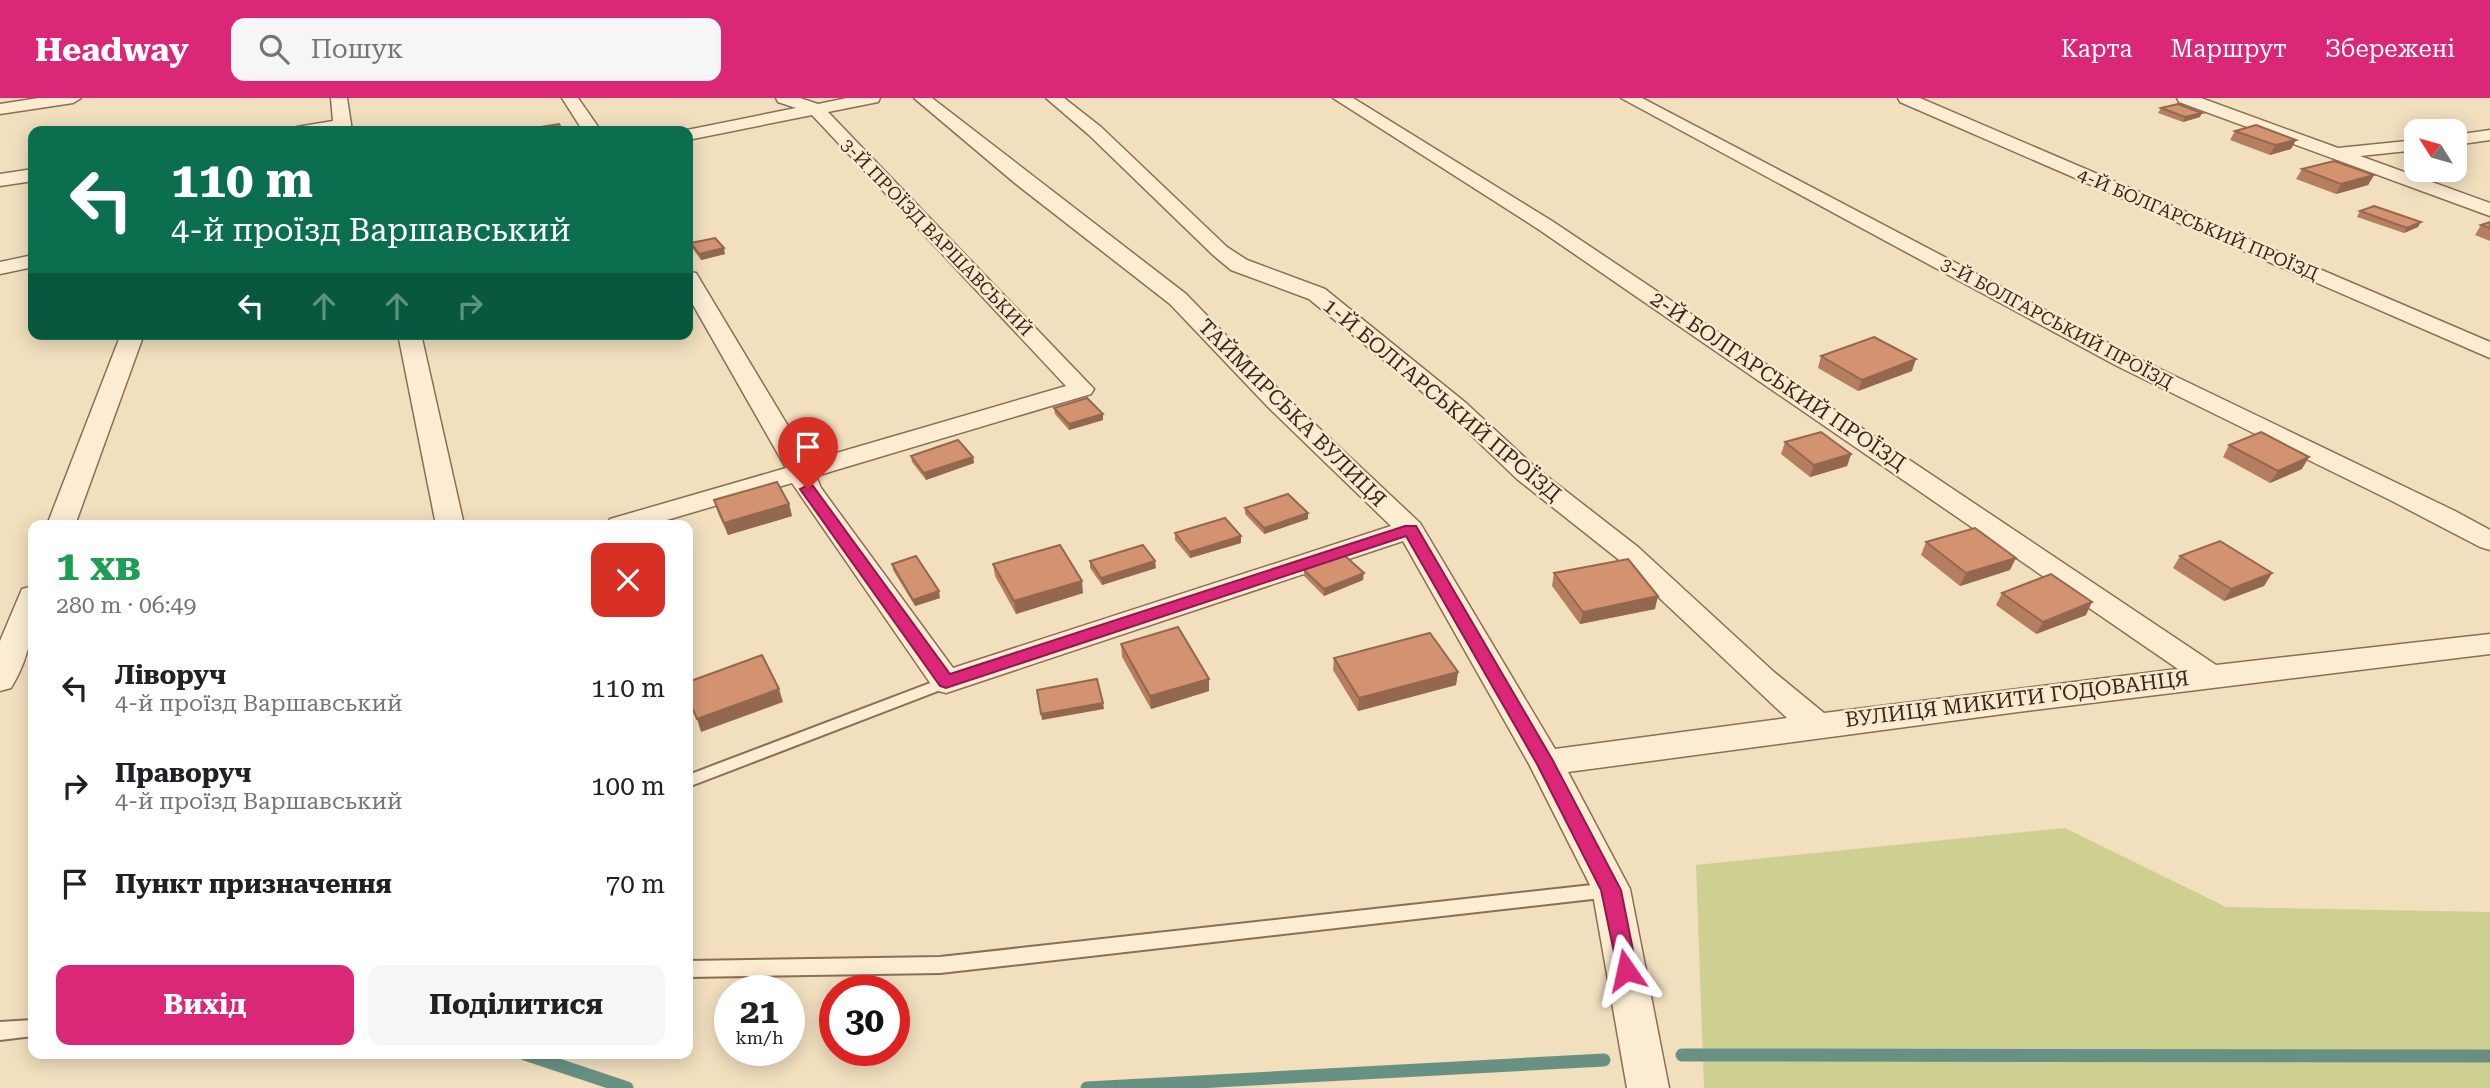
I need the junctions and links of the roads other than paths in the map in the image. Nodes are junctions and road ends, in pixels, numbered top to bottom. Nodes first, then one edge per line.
1 (73, 98) edge
2 (340, 98) edge
3 (570, 98) edge
4 (784, 98) edge
5 (872, 98) edge
6 (922, 98) edge
7 (1054, 98) edge
8 (1341, 98) edge
9 (1629, 98) edge
10 (1906, 98) edge
11 (2185, 98) edge
12 (816, 109) junction
13 (0, 110) edge
14 (343, 126) edge
15 (589, 126) edge
16 (693, 134) edge
17 (2490, 135) edge
18 (2468, 138) edge
19 (2404, 146) edge
20 (2337, 153) junction
21 (28, 176) edge
22 (0, 180) edge
23 (2490, 210) edge
24 (28, 262) edge
25 (0, 268) edge
26 (693, 286) edge
27 (131, 340) edge
28 (410, 340) edge
29 (2490, 351) edge
30 (801, 470) junction
31 (63, 520) edge
32 (449, 520) edge
33 (636, 520) edge
34 (1410, 529) junction
35 (2490, 541) edge
36 (28, 609) edge
37 (2490, 644) edge
38 (2209, 675) junction
39 (0, 680) edge
40 (946, 682) junction
41 (1816, 725) junction
42 (1546, 763) junction
43 (693, 779) edge
44 (1611, 890) junction
45 (693, 969) edge
46 (28, 1028) edge
47 (0, 1031) edge
48 (1648, 1088) edge

1 - 13 street
2 - 14 street
3 - 15 street
4 - 12 street, 3-Й ПРОЇЗД ВАРШАВСЬКИЙ
5 - 12 street
6 - 34 street, ТАЙМИРСЬКА ВУЛИЦЯ
7 - 41 street, 1-Й БОЛГАРСЬКИЙ ПРОЇЗД
8 - 38 street, 2-Й БОЛГАРСЬКИЙ ПРОЇЗД
9 - 35 street, 3-Й БОЛГАРСЬКИЙ ПРОЇЗД
10 - 29 street, 4-Й БОЛГАРСЬКИЙ ПРОЇЗД
11 - 20 street
12 - 16 street
12 - 30 street, 3-Й ПРОЇЗД ВАРШАВСЬКИЙ
17 - 18 street
19 - 20 street
20 - 23 street
21 - 22 street
24 - 25 street
26 - 30 street
27 - 31 street
28 - 32 street
30 - 33 street
30 - 40 street
34 - 40 street
34 - 42 street, ТАЙМИРСЬКА ВУЛИЦЯ
36 - 39 street
37 - 38 street, ВУЛИЦЯ МИКИТИ ГОДОВАНЦЯ
38 - 41 street, ВУЛИЦЯ МИКИТИ ГОДОВАНЦЯ
40 - 43 lane
41 - 42 street, ВУЛИЦЯ МИКИТИ ГОДОВАНЦЯ
42 - 44 street, ТАЙМИРСЬКА ВУЛИЦЯ
44 - 45 lane
44 - 48 street, ТАЙМИРСЬКА ВУЛИЦЯ
46 - 47 lane

